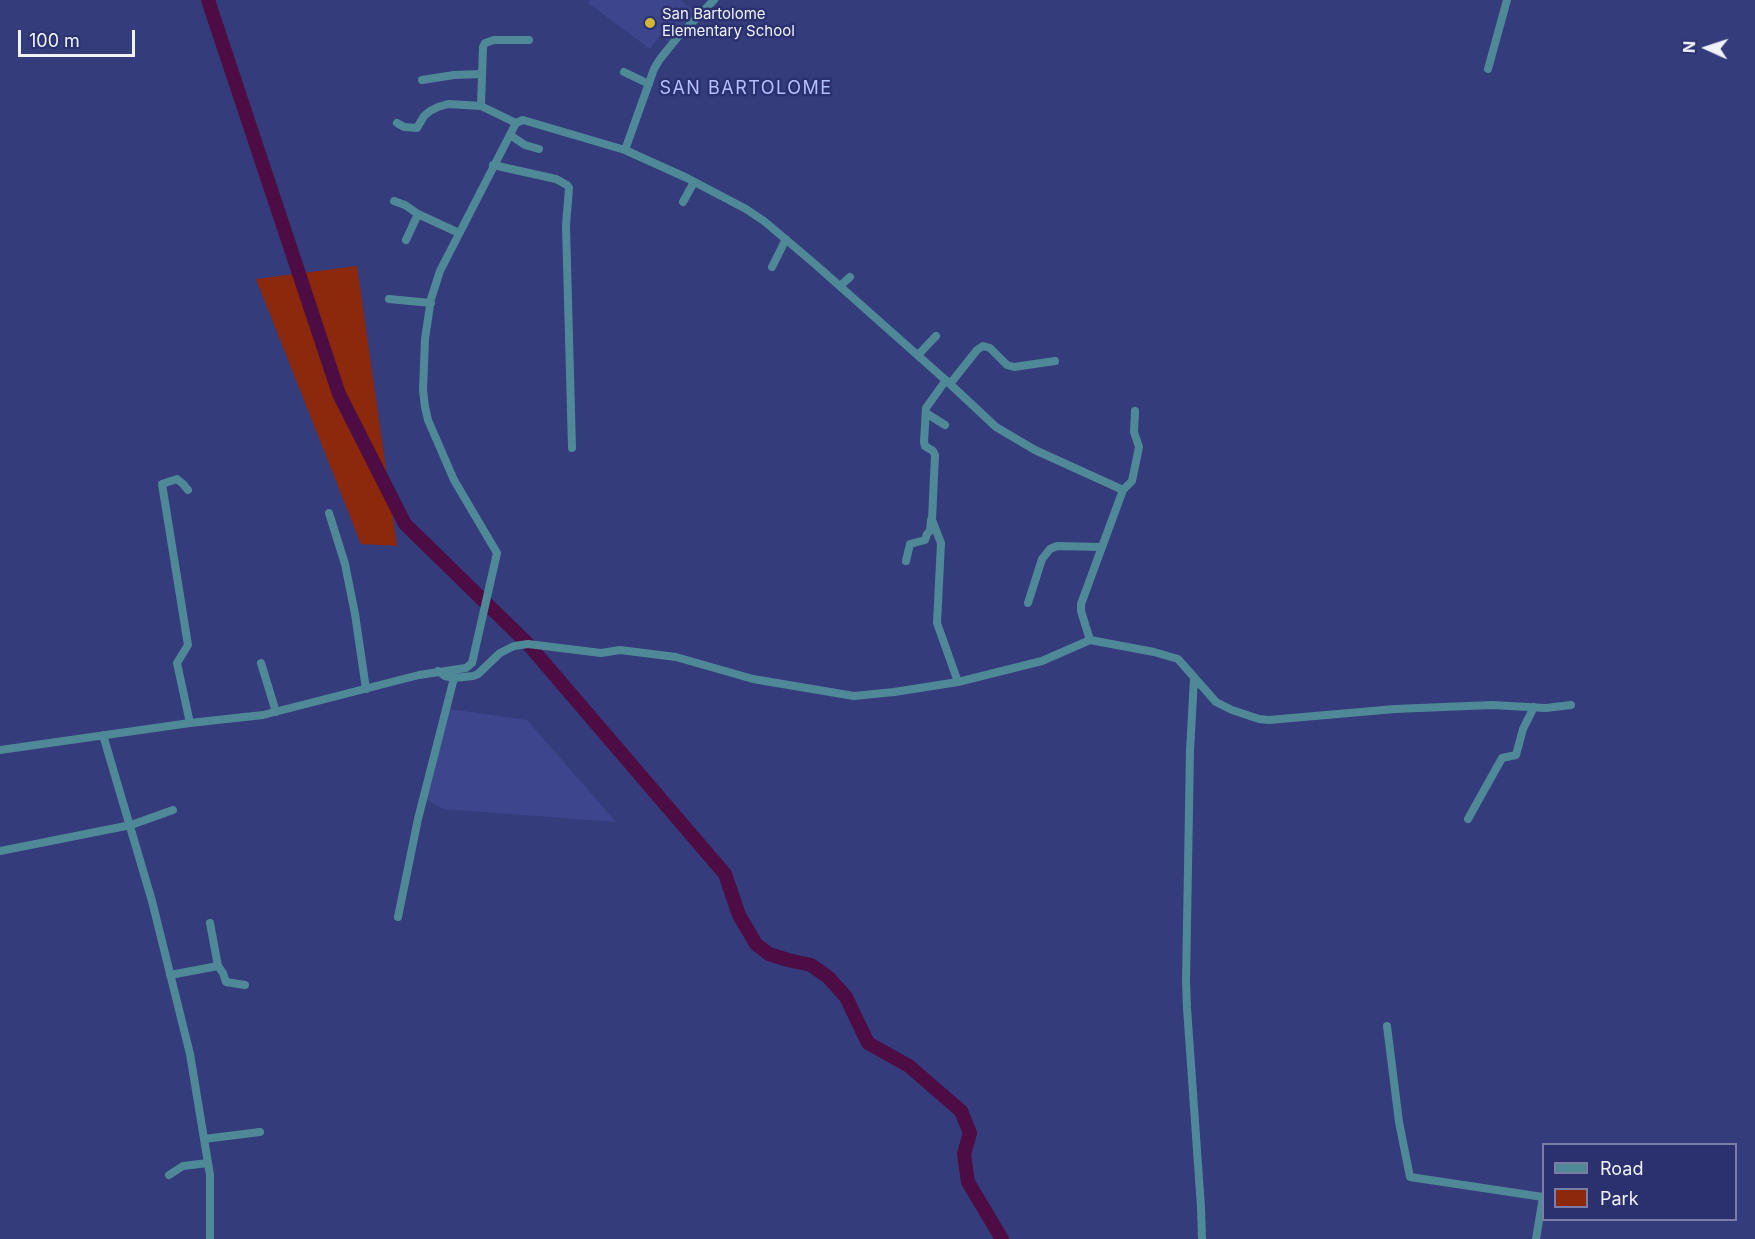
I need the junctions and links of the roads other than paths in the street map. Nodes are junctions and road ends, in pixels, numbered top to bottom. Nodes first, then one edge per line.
1 (714, 0) edge
2 (1507, 0) edge
3 (529, 40) dead end
4 (1488, 69) dead end
5 (624, 72) dead end
6 (482, 74) junction
7 (422, 80) dead end
8 (649, 84) junction
9 (481, 106) junction
10 (397, 123) dead end
11 (516, 123) junction
12 (510, 135) junction
13 (539, 149) dead end
14 (626, 150) junction
15 (493, 165) junction
16 (694, 182) junction
17 (393, 201) dead end
18 (683, 202) dead end
19 (418, 214) junction
20 (459, 233) junction
21 (786, 239) junction
22 (406, 240) dead end
23 (772, 267) dead end
24 (850, 277) dead end
25 (840, 286) junction
26 (389, 299) dead end
27 (430, 303) junction
28 (936, 336) dead end
29 (918, 355) junction
30 (1054, 361) dead end
31 (948, 382) junction
32 (1136, 411) dead end
33 (926, 413) junction
34 (945, 425) dead end
35 (572, 448) dead end
36 (188, 490) dead end
37 (1123, 490) junction
38 (329, 513) dead end
39 (932, 520) junction
40 (1101, 547) junction
41 (906, 561) dead end
42 (1028, 603) dead end
43 (1090, 640) junction
44 (261, 663) dead end
45 (438, 671) junction
46 (453, 678) junction
47 (1194, 678) junction
48 (958, 682) junction
49 (366, 688) junction
50 (1571, 705) dead end
51 (1534, 707) junction
52 (276, 712) junction
53 (190, 723) junction
54 (103, 735) junction
55 (0, 750) edge
56 (173, 810) dead end
57 (1468, 819) dead end
58 (131, 825) junction
59 (0, 851) edge
60 (398, 916) dead end
61 (210, 923) dead end
62 (218, 966) junction
63 (170, 975) junction
64 (245, 985) dead end
65 (1387, 1026) dead end
66 (260, 1132) dead end
67 (204, 1139) junction
68 (208, 1164) junction
69 (169, 1175) dead end
70 (1542, 1197) edge
71 (1542, 1203) edge
72 (210, 1239) edge
73 (1202, 1239) edge
74 (1536, 1239) edge

1 - 8 street
2 - 4 street
3 - 6 street
5 - 8 street
6 - 7 street
6 - 9 street
8 - 14 street
9 - 10 street
9 - 11 street
11 - 12 street
11 - 14 street
12 - 13 street
12 - 15 street
14 - 16 street
15 - 20 street
15 - 35 street
16 - 18 street
16 - 21 street
17 - 19 street
19 - 20 street
19 - 22 street
20 - 27 street
21 - 23 street
21 - 25 street
24 - 25 street
25 - 29 street
26 - 27 street
27 - 45 street
28 - 29 street
29 - 31 street
30 - 31 street
31 - 33 street
31 - 37 street
32 - 37 street
33 - 34 street
33 - 39 street
36 - 53 street
37 - 40 street
38 - 49 street
39 - 41 street
39 - 48 street
40 - 42 street
40 - 43 street
43 - 47 street
43 - 48 street
44 - 52 street
45 - 46 street
45 - 49 street
46 - 48 street
46 - 60 street
47 - 51 street
47 - 73 street
49 - 52 street
50 - 51 street
51 - 57 street
52 - 53 street
53 - 54 street
54 - 55 street
54 - 58 street
56 - 58 street
58 - 59 street
58 - 63 street
61 - 62 street
62 - 63 street
62 - 64 street
63 - 67 street
65 - 70 street
66 - 67 street
67 - 68 street
68 - 69 street
68 - 72 street
71 - 74 street

